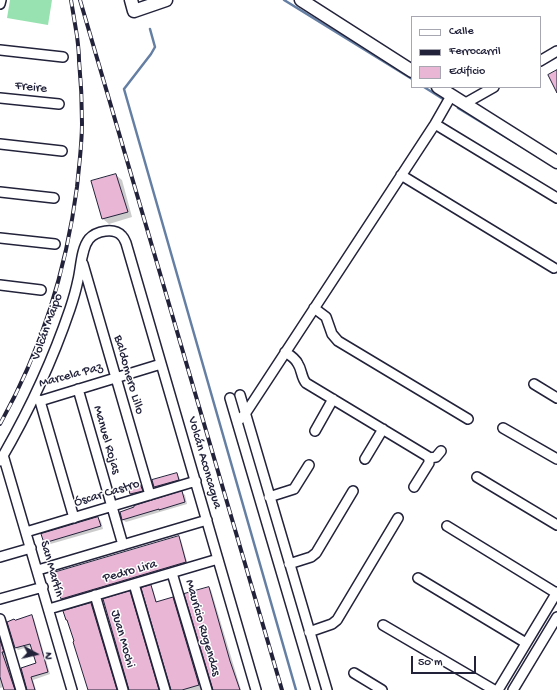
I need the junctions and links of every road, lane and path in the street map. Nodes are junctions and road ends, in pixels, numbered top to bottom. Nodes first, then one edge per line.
1 (1, 0) edge
2 (166, 0) edge
3 (301, 0) edge
4 (0, 4) edge
5 (133, 6) edge
6 (0, 50) edge
7 (557, 52) edge
8 (63, 57) dead end
9 (541, 60) edge
10 (411, 70) edge
11 (440, 88) edge
12 (492, 88) edge
13 (452, 96) junction
14 (0, 98) edge
15 (60, 104) dead end
16 (464, 104) junction
17 (435, 124) junction
18 (0, 144) edge
19 (62, 152) dead end
20 (557, 162) edge
21 (402, 175) junction
22 (0, 192) edge
23 (54, 198) dead end
24 (557, 198) edge
25 (0, 238) edge
26 (55, 244) dead end
27 (126, 244) joint
28 (82, 261) junction
29 (554, 268) dead end
30 (0, 285) edge
31 (41, 290) dead end
32 (314, 308) junction
33 (285, 352) junction
34 (161, 364) junction
35 (116, 377) junction
36 (534, 384) dead end
37 (78, 389) junction
38 (240, 395) dead end
39 (230, 398) dead end
40 (557, 398) edge
41 (37, 399) junction
42 (333, 399) junction
43 (245, 414) junction
44 (468, 419) dead end
45 (237, 422) junction
46 (503, 428) dead end
47 (383, 429) junction
48 (315, 431) dead end
49 (441, 451) dead end
50 (2, 458) edge
51 (429, 458) junction
52 (365, 459) dead end
53 (557, 459) edge
54 (309, 465) dead end
55 (477, 477) dead end
56 (196, 481) junction
57 (414, 487) dead end
58 (353, 491) dead end
59 (150, 495) junction
60 (269, 497) junction
61 (112, 506) junction
62 (74, 518) junction
63 (398, 518) dead end
64 (207, 520) junction
65 (557, 525) edge
66 (446, 526) dead end
67 (26, 532) junction
68 (123, 545) junction
69 (31, 548) junction
70 (0, 557) edge
71 (218, 559) junction
72 (289, 564) junction
73 (38, 570) junction
74 (172, 573) junction
75 (418, 578) dead end
76 (134, 584) junction
77 (43, 587) junction
78 (557, 592) edge
79 (95, 595) junction
80 (0, 599) edge
81 (49, 609) junction
82 (557, 617) edge
83 (0, 619) edge
84 (382, 624) dead end
85 (309, 632) junction
86 (526, 643) junction
87 (354, 673) dead end
88 (21, 690) edge
89 (72, 690) edge
90 (123, 690) edge
91 (165, 690) edge
92 (207, 690) edge
93 (256, 690) edge
94 (316, 690) edge
95 (326, 690) edge
96 (382, 690) edge
97 (494, 690) edge
98 (498, 690) edge
99 (513, 690) edge

1 - 4 street
2 - 5 main road
3 - 10 main road
6 - 8 street
7 - 9 street
11 - 13 main road
12 - 16 street
13 - 16 main road
13 - 17 street
14 - 15 street, Freire
16 - 20 main road
17 - 21 street
17 - 24 street
18 - 19 street
21 - 29 street
21 - 32 street
22 - 23 street
25 - 26 street
27 - 28 street, Volcán Maipo
27 - 34 street, Volcán Aconcagua
28 - 35 street, Baldomero Lillo
28 - 41 street, Volcán Maipo
30 - 31 street
32 - 33 street
32 - 44 street
33 - 42 street
33 - 43 street
34 - 35 street, Marcela Paz
34 - 56 street, Volcán Aconcagua
35 - 37 street, Marcela Paz
35 - 59 street, Baldomero Lillo
36 - 40 street
37 - 41 street, Marcela Paz
37 - 61 street, Manuel Rojas
38 - 43 street
39 - 45 street
41 - 50 street, Volcán Maipo
41 - 62 street
42 - 47 street
42 - 48 street
43 - 45 street
43 - 60 street
45 - 94 street
46 - 53 street
47 - 51 street
47 - 52 street
49 - 51 street
50 - 67 street, San Martín
51 - 57 street
54 - 60 street
55 - 65 street
56 - 59 street, Óscar Castro
56 - 64 street, Volcán Aconcagua
58 - 72 street
59 - 61 street, Óscar Castro
60 - 72 street
61 - 62 street, Óscar Castro
61 - 68 street, Manuel Rojas
62 - 67 street, Óscar Castro
63 - 85 street
64 - 68 street
64 - 71 street, Volcán Aconcagua
66 - 78 street
67 - 69 street, San Martín
68 - 73 street
69 - 70 street
69 - 73 street, San Martín
71 - 74 street, Pedro Lira
71 - 93 street, Volcán Aconcagua
72 - 85 street
73 - 77 street, San Martín
74 - 76 street, Pedro Lira
74 - 92 street, Mauricio Rugendas
75 - 86 street
76 - 79 street, Pedro Lira
76 - 91 street
77 - 80 street
77 - 81 street, San Martín
78 - 86 street
79 - 81 street, Pedro Lira
79 - 90 street, Juan Mochi
81 - 89 street, San Martín
82 - 99 street
83 - 88 street
84 - 97 street
85 - 95 street
86 - 98 street
87 - 96 street

